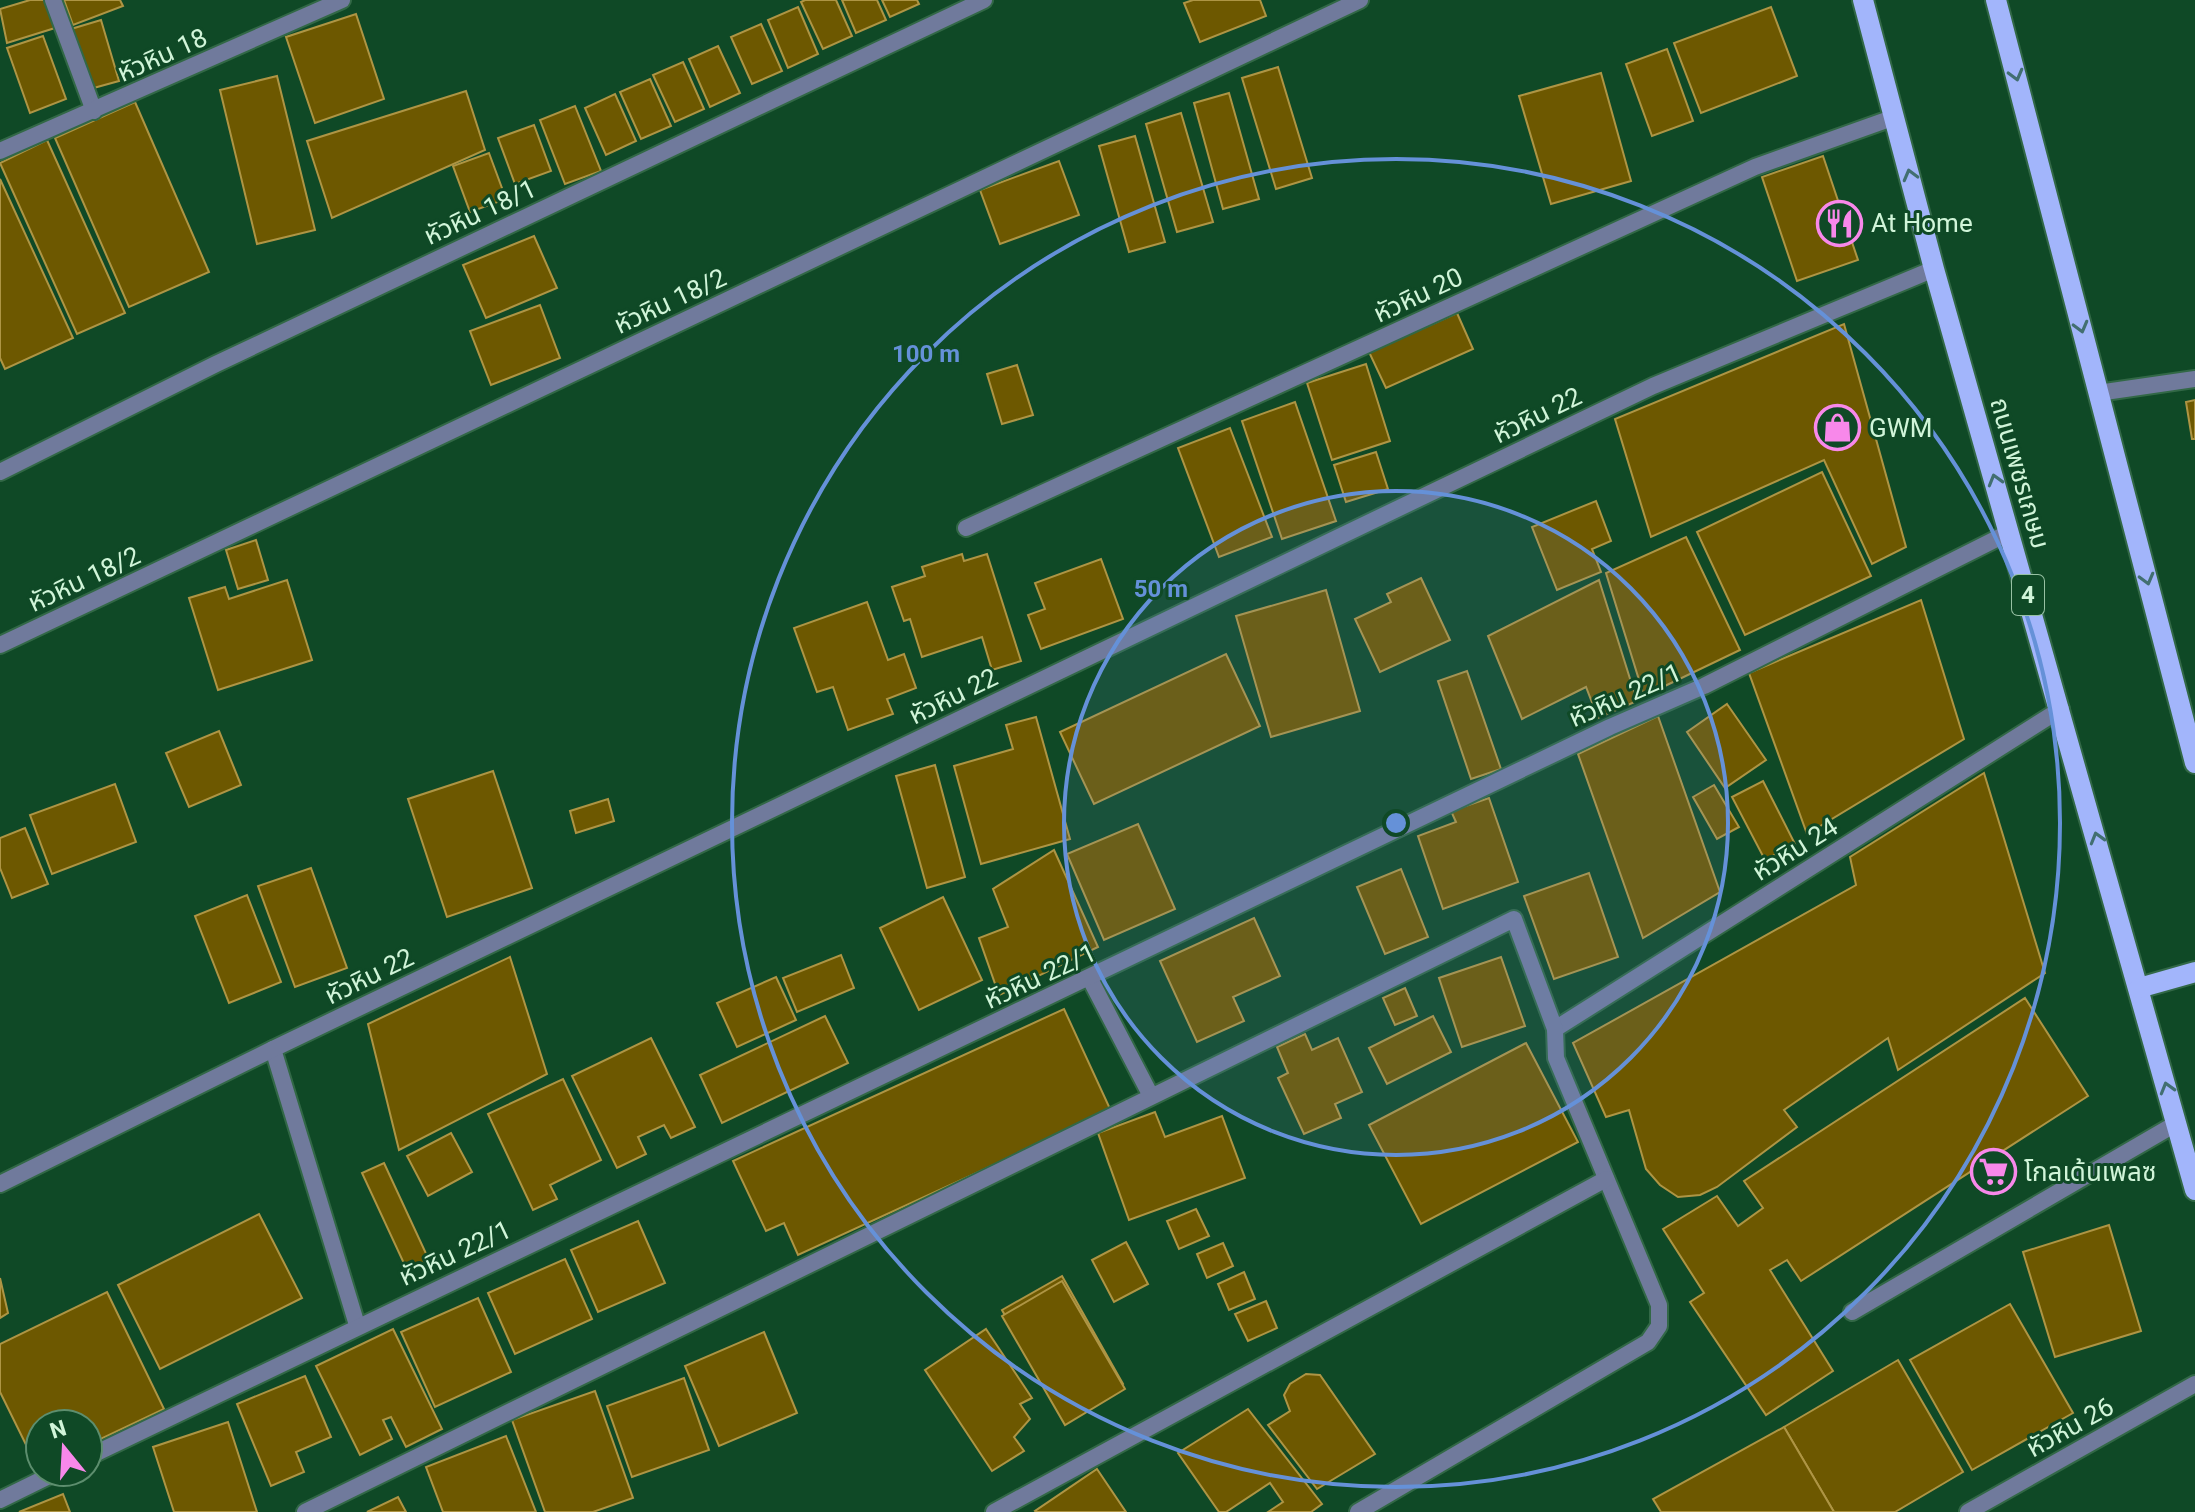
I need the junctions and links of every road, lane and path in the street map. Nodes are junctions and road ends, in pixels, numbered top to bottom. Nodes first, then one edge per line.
1 (53, 0) edge
2 (342, 0) edge
3 (984, 0) edge
4 (1360, 0) edge
5 (1863, 0) edge
6 (1996, 0) edge
7 (317, 6) edge
8 (94, 111) junction
9 (1895, 117) junction
10 (0, 151) edge
11 (1934, 269) junction
12 (2195, 379) edge
13 (2098, 393) junction
14 (0, 472) edge
15 (966, 528) dead end
16 (2010, 532) junction
17 (0, 645) edge
18 (2061, 709) junction
19 (2195, 763) edge
20 (2195, 972) edge
21 (1090, 979) junction
22 (2139, 988) junction
23 (1555, 1029) junction
24 (273, 1049) junction
25 (1151, 1096) junction
26 (2177, 1123) junction
27 (1606, 1179) junction
28 (0, 1184) edge
29 (2195, 1190) edge
30 (1852, 1312) dead end
31 (357, 1325) junction
32 (2195, 1384) edge
33 (104, 1449) edge
34 (24, 1488) edge
35 (0, 1500) edge
36 (305, 1512) edge
37 (994, 1512) edge
38 (1358, 1512) edge
39 (1968, 1512) edge

1 - 8 street
2 - 7 street, หัวหิน 18
3 - 14 street, หัวหิน 18/1
4 - 17 street, หัวหิน 18/2
5 - 9 main road, ถนนเพชรเกษม / 4
6 -> 13 main road
7 - 8 street, หัวหิน 18
8 - 10 street, หัวหิน 18
11 -> 9 main road, ถนนเพชรเกษม / 4
9 - 15 street, หัวหิน 20
16 -> 11 main road, ถนนเพชรเกษม / 4
11 - 24 street, หัวหิน 22
12 - 13 street
13 -> 19 main road
16 - 18 main road, ถนนเพชรเกษม / 4
16 - 21 street, หัวหิน 22/1
22 -> 18 main road, ถนนเพชรเกษม / 4
18 - 23 street, หัวหิน 24
20 - 22 main road
21 - 25 street
21 - 31 street, หัวหิน 22/1
26 -> 22 main road, ถนนเพชรเกษม / 4
23 - 25 street
23 - 27 street
24 - 28 street, หัวหิน 22
24 - 31 street
25 - 36 street
26 - 29 main road, ถนนเพชรเกษม / 4
26 - 30 street
27 - 37 street
27 - 38 street
31 - 33 street, หัวหิน 22/1
32 - 39 street, หัวหิน 26
34 - 35 street

